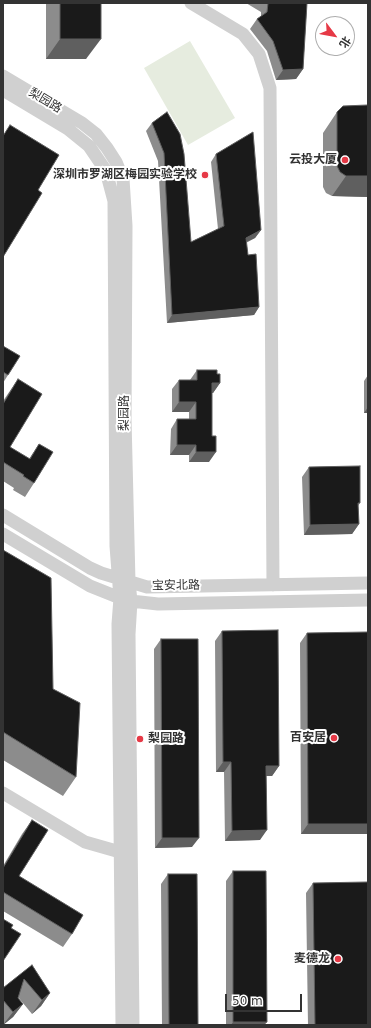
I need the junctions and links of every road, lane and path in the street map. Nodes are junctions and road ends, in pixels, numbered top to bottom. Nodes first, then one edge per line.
1 (191, 3) edge
2 (3, 76) edge
3 (3, 90) edge
4 (3, 515) edge
5 (3, 534) edge
6 (124, 581) junction
7 (368, 584) edge
8 (273, 585) junction
9 (126, 600) junction
10 (368, 600) edge
11 (3, 793) edge
12 (126, 852) junction
13 (122, 1025) edge
14 (133, 1025) edge

1 - 8 street
2 - 6 street, 梨园路
3 - 6 street, 梨园路
4 - 6 street, 宝安北路
5 - 9 street, 宝安北路
6 - 8 street, 宝安北路
6 - 9 street, 梨园路
7 - 8 street, 宝安北路
9 - 10 street, 宝安北路
9 - 12 street, 梨园路
11 - 12 street
12 - 13 street, 梨园路
12 - 14 street, 梨园路

